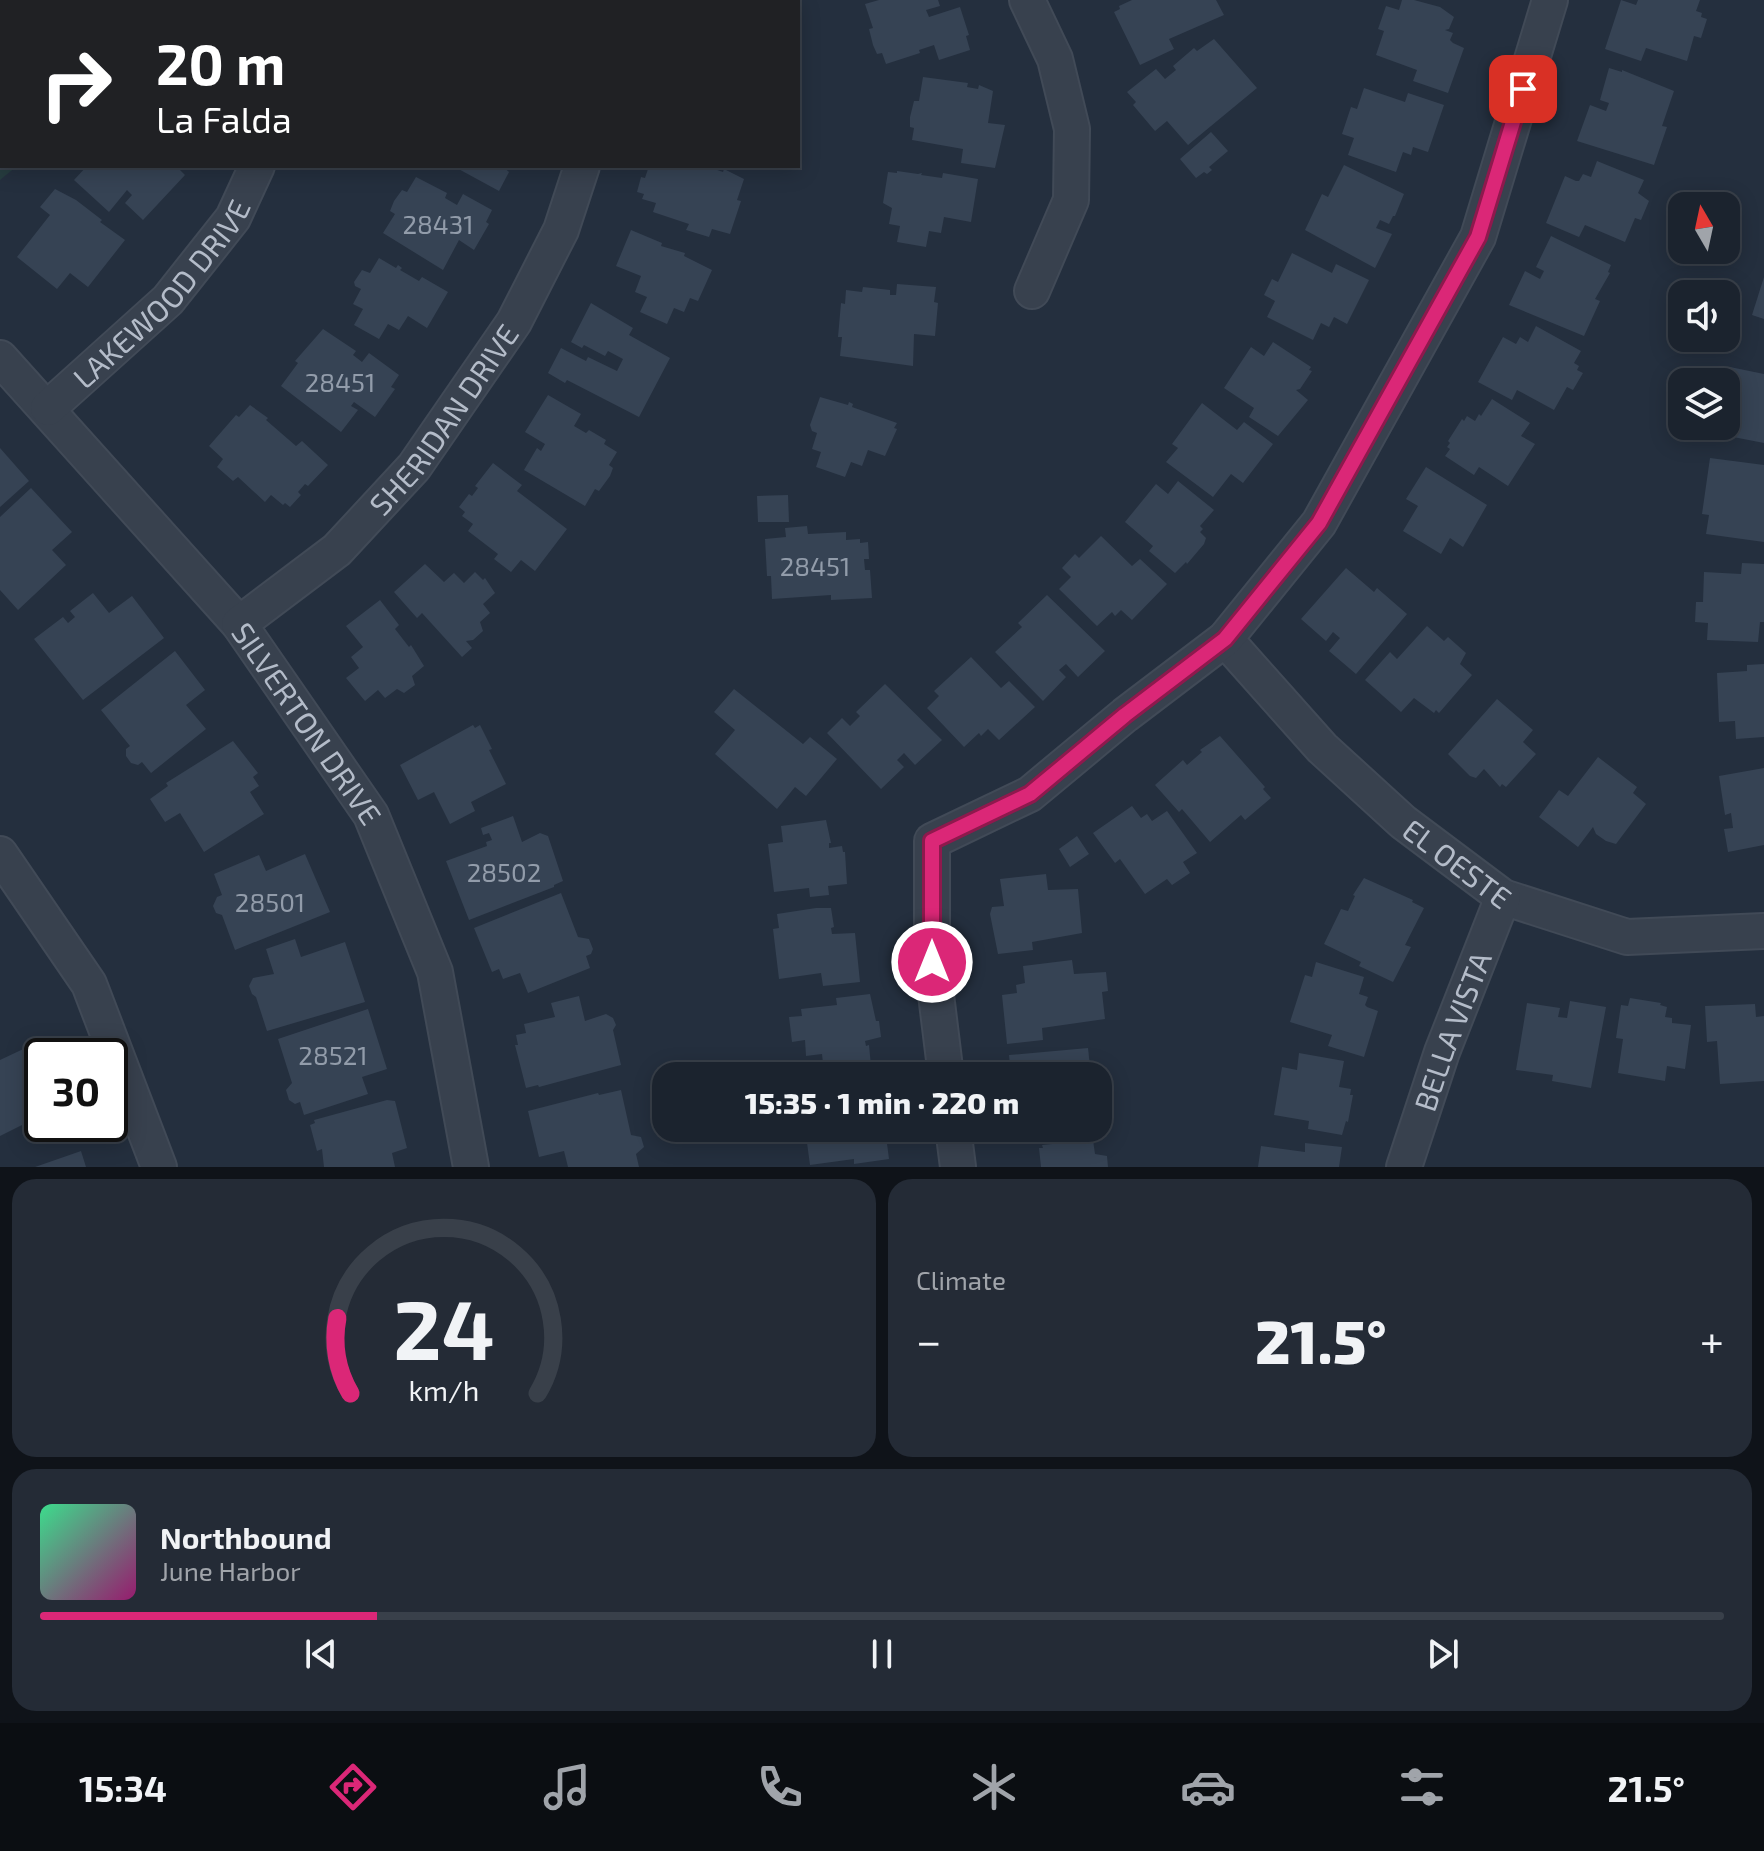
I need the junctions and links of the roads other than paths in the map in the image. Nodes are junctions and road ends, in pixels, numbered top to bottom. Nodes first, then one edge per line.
1 (1027, 0) edge
2 (1550, 0) edge
3 (256, 168) edge
4 (581, 168) edge
5 (1032, 291) dead end
6 (0, 358) edge
7 (48, 408) junction
8 (239, 624) junction
9 (1225, 639) junction
10 (0, 854) edge
11 (1503, 897) junction
12 (1764, 931) edge
13 (944, 1062) edge
14 (955, 1142) edge
15 (159, 1167) edge
16 (471, 1167) edge
17 (958, 1167) edge
18 (1404, 1167) edge

1 - 5 street
2 - 9 street
3 - 7 street, LAKEWOOD DRIVE
4 - 8 street, SHERIDAN DRIVE
6 - 7 street, SILVERTON DRIVE
7 - 8 street, SILVERTON DRIVE
8 - 16 street, SILVERTON DRIVE
9 - 11 street, EL OESTE
9 - 13 street
10 - 15 street
11 - 12 street, EL OESTE
11 - 18 street, BELLA VISTA
14 - 17 street

